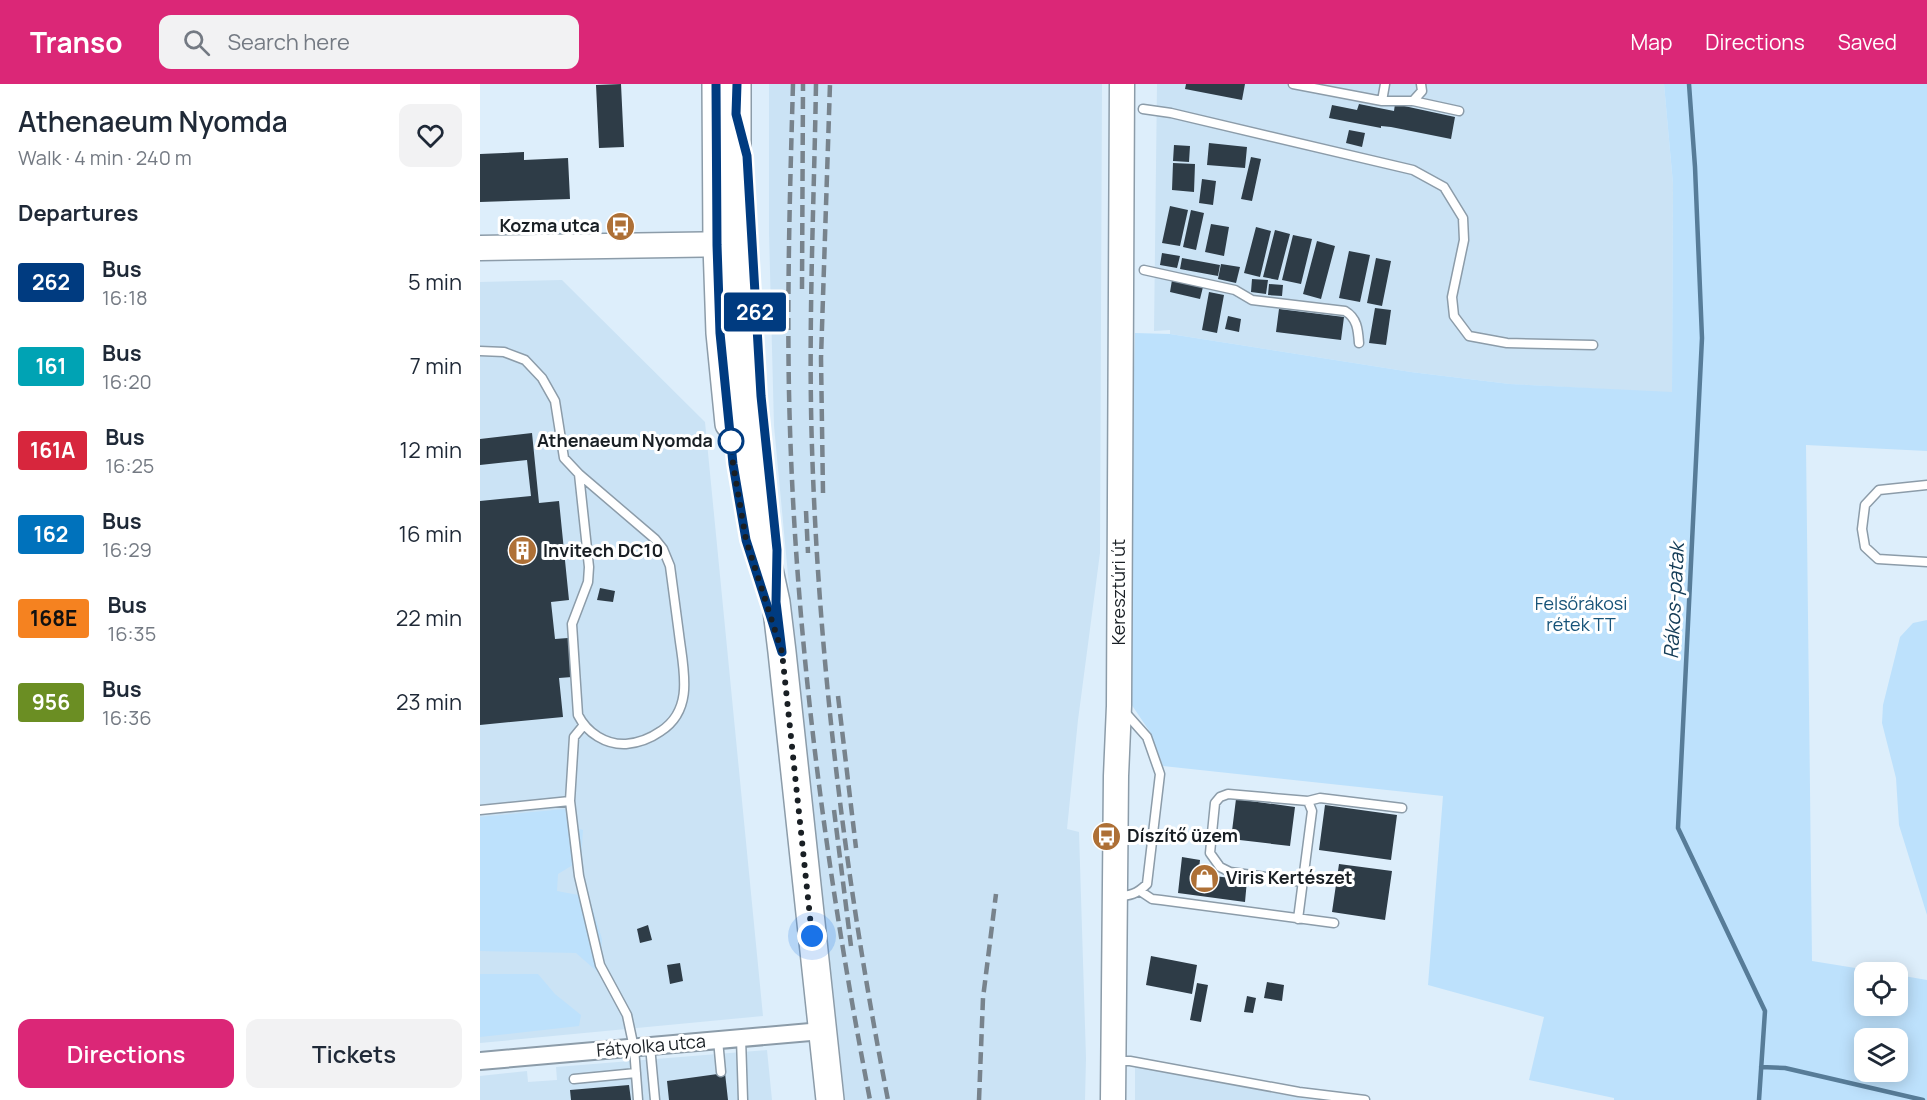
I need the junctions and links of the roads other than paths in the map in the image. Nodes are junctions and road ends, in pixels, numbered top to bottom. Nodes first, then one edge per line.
1 (716, 84) edge
2 (737, 84) edge
3 (1122, 84) edge
4 (1293, 84) edge
5 (1385, 84) edge
6 (1421, 84) edge
7 (1413, 100) junction
8 (1382, 101) junction
9 (1143, 108) dead end
10 (1459, 111) dead end
11 (736, 114) junction
12 (747, 156) dead end
13 (749, 200) dead end
14 (727, 245) junction
15 (480, 248) edge
16 (1144, 270) dead end
17 (1359, 343) dead end
18 (1593, 345) dead end
19 (480, 351) edge
20 (579, 474) junction
21 (1927, 486) edge
22 (777, 550) dead end
23 (777, 561) dead end
24 (1927, 562) edge
25 (776, 602) junction
26 (782, 652) junction
27 (1119, 706) junction
28 (583, 726) junction
29 (570, 801) junction
30 (1308, 801) junction
31 (1402, 808) dead end
32 (480, 810) edge
33 (1302, 882) junction
34 (1140, 891) junction
35 (1115, 896) junction
36 (1298, 918) junction
37 (1334, 923) dead end
38 (822, 1031) junction
39 (741, 1038) junction
40 (718, 1040) junction
41 (642, 1047) junction
42 (480, 1061) edge
43 (1113, 1061) junction
44 (721, 1072) dead end
45 (636, 1073) junction
46 (574, 1079) dead end
47 (655, 1098) edge
48 (638, 1100) edge
49 (743, 1100) edge
50 (830, 1100) edge
51 (1113, 1100) edge
52 (1365, 1100) edge

1 - 14 main road
2 - 11 main road
3 - 27 main road, Keresztúri út
4 - 8 lane
5 - 8 lane
6 - 7 lane
7 - 8 lane
7 - 10 lane
9 - 18 lane
11 - 12 lane
11 - 14 main road
13 - 22 lane
14 - 15 main road
14 - 25 main road
14 - 26 main road
16 - 17 lane
19 - 20 lane
20 - 28 lane
20 - 28 lane
21 - 24 lane
23 - 25 lane
25 - 26 main road
26 - 38 main road
27 - 34 lane
27 - 35 main road, Keresztúri út
28 - 29 lane
29 - 32 lane
29 - 41 lane
30 - 31 lane
30 - 33 lane
30 - 33 lane
33 - 36 lane
34 - 35 lane
34 - 36 lane
35 - 43 main road, Keresztúri út
36 - 37 lane
38 - 39 street, Fátyolka utca
38 - 50 main road
39 - 40 street, Fátyolka utca
39 - 49 lane
40 - 41 street, Fátyolka utca
40 - 44 lane
41 - 42 street, Fátyolka utca
41 - 45 lane
41 - 47 lane
43 - 51 main road, Keresztúri út
43 - 52 lane
45 - 46 lane
45 - 48 lane

